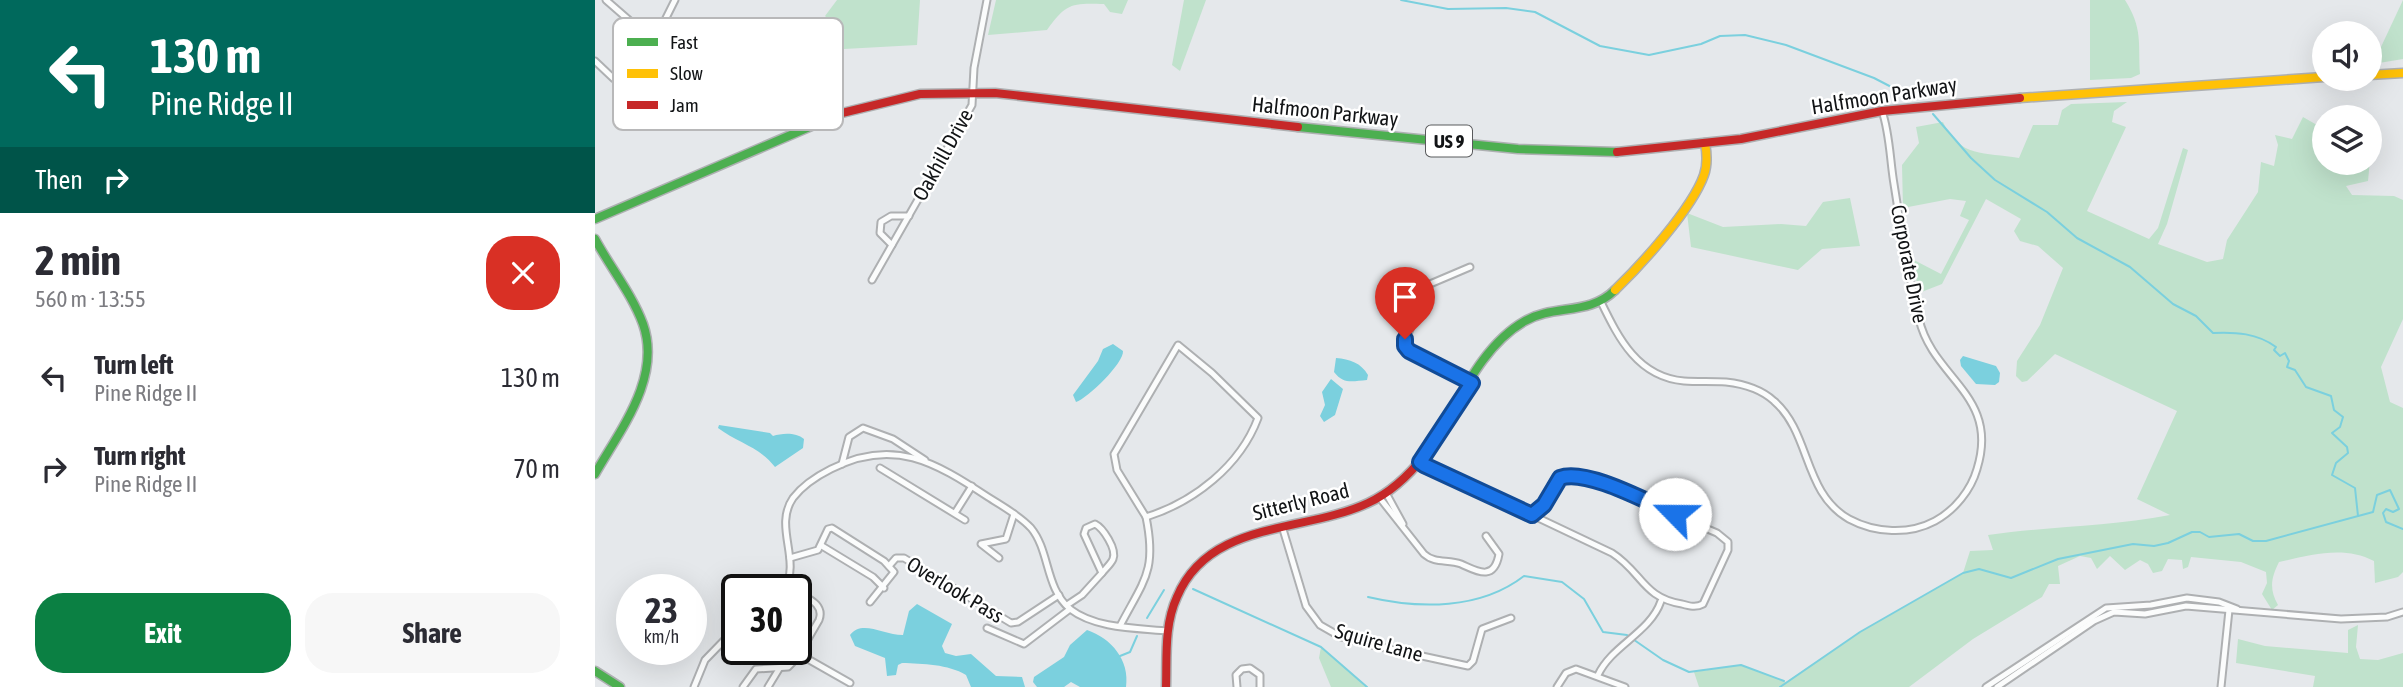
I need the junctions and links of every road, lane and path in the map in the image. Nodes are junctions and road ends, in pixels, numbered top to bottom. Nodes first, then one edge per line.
1 (606, 0) edge
2 (675, 0) edge
3 (987, 0) edge
4 (627, 18) edge
5 (665, 18) edge
6 (595, 61) edge
7 (2403, 73) edge
8 (2382, 74) edge
9 (613, 78) edge
10 (2312, 78) edge
11 (973, 92) junction
12 (1882, 111) junction
13 (843, 112) edge
14 (802, 130) edge
15 (1706, 144) junction
16 (908, 216) junction
17 (595, 219) edge
18 (595, 239) edge
19 (892, 245) junction
20 (1470, 267) dead end
21 (872, 280) dead end
22 (1601, 302) junction
23 (1472, 383) junction
24 (1420, 462) junction
25 (927, 463) junction
26 (842, 464) junction
27 (880, 468) dead end
28 (595, 474) edge
29 (972, 486) junction
30 (1382, 495) junction
31 (955, 513) junction
32 (1014, 514) junction
33 (1532, 515) junction
34 (1146, 517) junction
35 (965, 520) dead end
36 (1403, 524) junction
37 (1282, 526) junction
38 (1486, 536) dead end
39 (822, 545) junction
40 (789, 558) junction
41 (999, 558) dead end
42 (889, 566) junction
43 (1102, 573) junction
44 (787, 574) edge
45 (884, 588) junction
46 (1059, 595) junction
47 (812, 601) edge
48 (1661, 601) junction
49 (870, 603) dead end
50 (1068, 607) junction
51 (2229, 608) junction
52 (2403, 612) edge
53 (1511, 618) dead end
54 (1120, 626) junction
55 (986, 628) dead end
56 (812, 631) edge
57 (1168, 631) junction
58 (721, 644) edge
59 (2038, 655) junction
60 (812, 661) edge
61 (789, 665) edge
62 (779, 669) junction
63 (595, 671) edge
64 (1598, 675) junction
65 (850, 683) dead end
66 (620, 687) edge
67 (694, 687) edge
68 (743, 687) edge
69 (768, 687) edge
70 (1166, 687) edge
71 (1237, 687) edge
72 (1260, 687) edge
73 (1557, 687) edge
74 (1625, 687) edge
75 (1986, 687) edge
76 (1997, 687) edge
77 (2221, 687) edge

1 - 4 street
2 - 5 street
3 - 11 street, Oakhill Drive
6 - 9 street
7 - 8 main road
10 - 12 main road, Halfmoon Parkway / US 9
11 - 13 main road, Halfmoon Parkway / US 9
11 - 15 main road, Halfmoon Parkway / US 9
11 - 16 street, Oakhill Drive
12 - 15 main road, Halfmoon Parkway / US 9
12 - 22 street, Corporate Drive
14 - 17 main road, Halfmoon Parkway / US 9
15 - 22 main road
16 - 19 street, Oakhill Drive
16 - 19 street, Oakhill Drive
18 - 28 main road
19 - 21 street, Oakhill Drive
20 - 23 street
22 - 23 main road, Sitterly Road
23 - 24 main road, Sitterly Road
24 - 30 main road, Sitterly Road
24 - 33 street
25 - 26 street
25 - 26 street
25 - 29 street
26 - 40 street
27 - 31 street
29 - 31 street
29 - 32 street
30 - 36 street
30 - 36 street
30 - 37 main road, Sitterly Road
31 - 35 street
32 - 41 street
32 - 46 street
33 - 48 street
33 - 48 street
34 - 34 street
34 - 54 street
36 - 38 street
37 - 53 street, Squire Lane
37 - 57 main road, Sitterly Road
39 - 40 street
39 - 42 street
39 - 45 street
40 - 44 street
42 - 45 street
42 - 46 street, Overlook Pass
43 - 43 street
43 - 50 street
45 - 49 street
46 - 50 street
47 - 56 street
48 - 64 street
50 - 54 street
50 - 55 street, Overlook Pass
51 - 52 street
51 - 59 street
51 - 77 street
54 - 57 street
57 - 70 main road, Sitterly Road
58 - 67 street
59 - 75 street
59 - 76 street
60 - 65 street
61 - 62 street
62 - 68 street
62 - 69 street
63 - 66 main road
64 - 73 street
64 - 74 street
71 - 72 street

